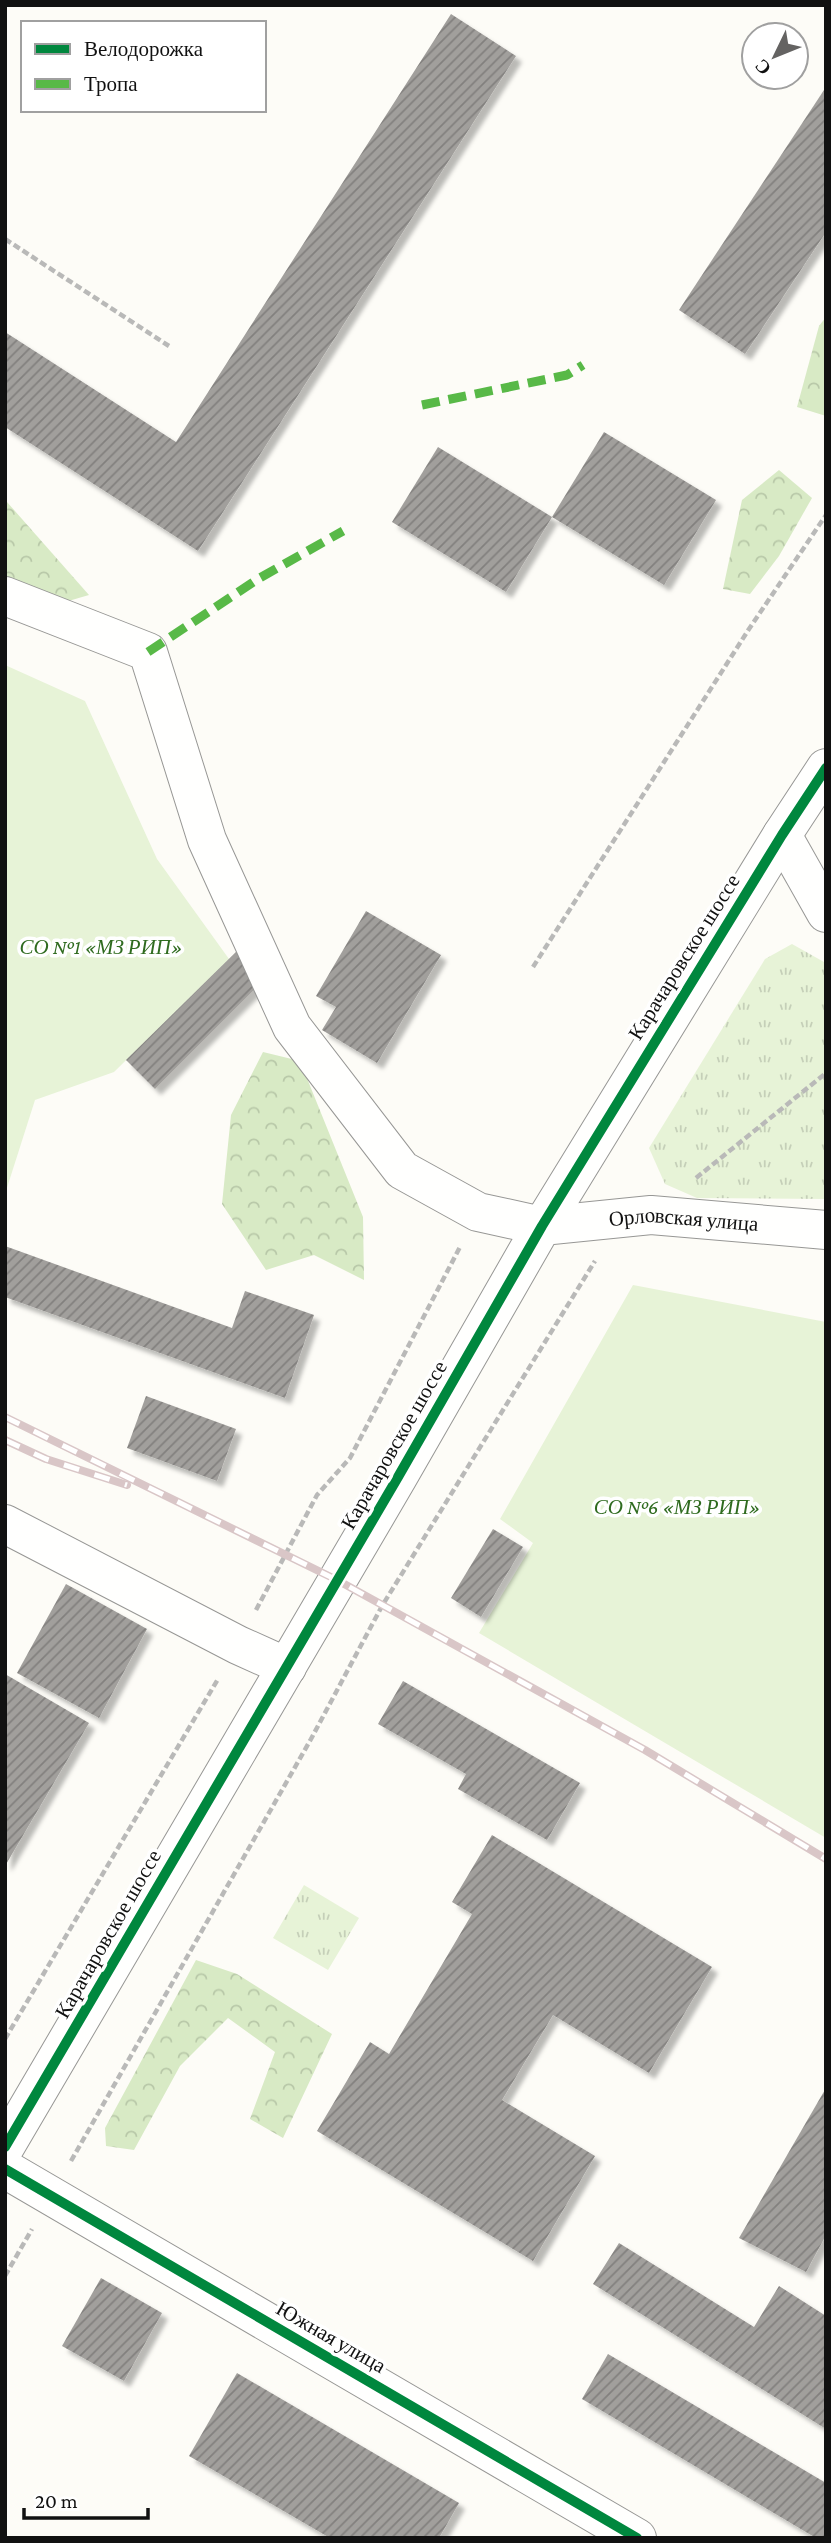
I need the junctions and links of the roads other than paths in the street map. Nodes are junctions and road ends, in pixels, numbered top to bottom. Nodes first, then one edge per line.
1 (5, 596) edge
2 (826, 768) edge
3 (782, 835) junction
4 (826, 914) edge
5 (542, 1226) junction
6 (826, 1230) edge
7 (5, 1524) edge
8 (286, 1667) junction
9 (5, 2147) edge
10 (5, 2169) edge
11 (637, 2538) edge

1 - 5 street, Орловская улица
2 - 3 street, Карачаровское шоссе
3 - 4 street
3 - 5 street, Карачаровское шоссе
5 - 6 street, Орловская улица
5 - 8 street, Карачаровское шоссе
7 - 8 street
8 - 9 street, Карачаровское шоссе
10 - 11 street, Южная улица

